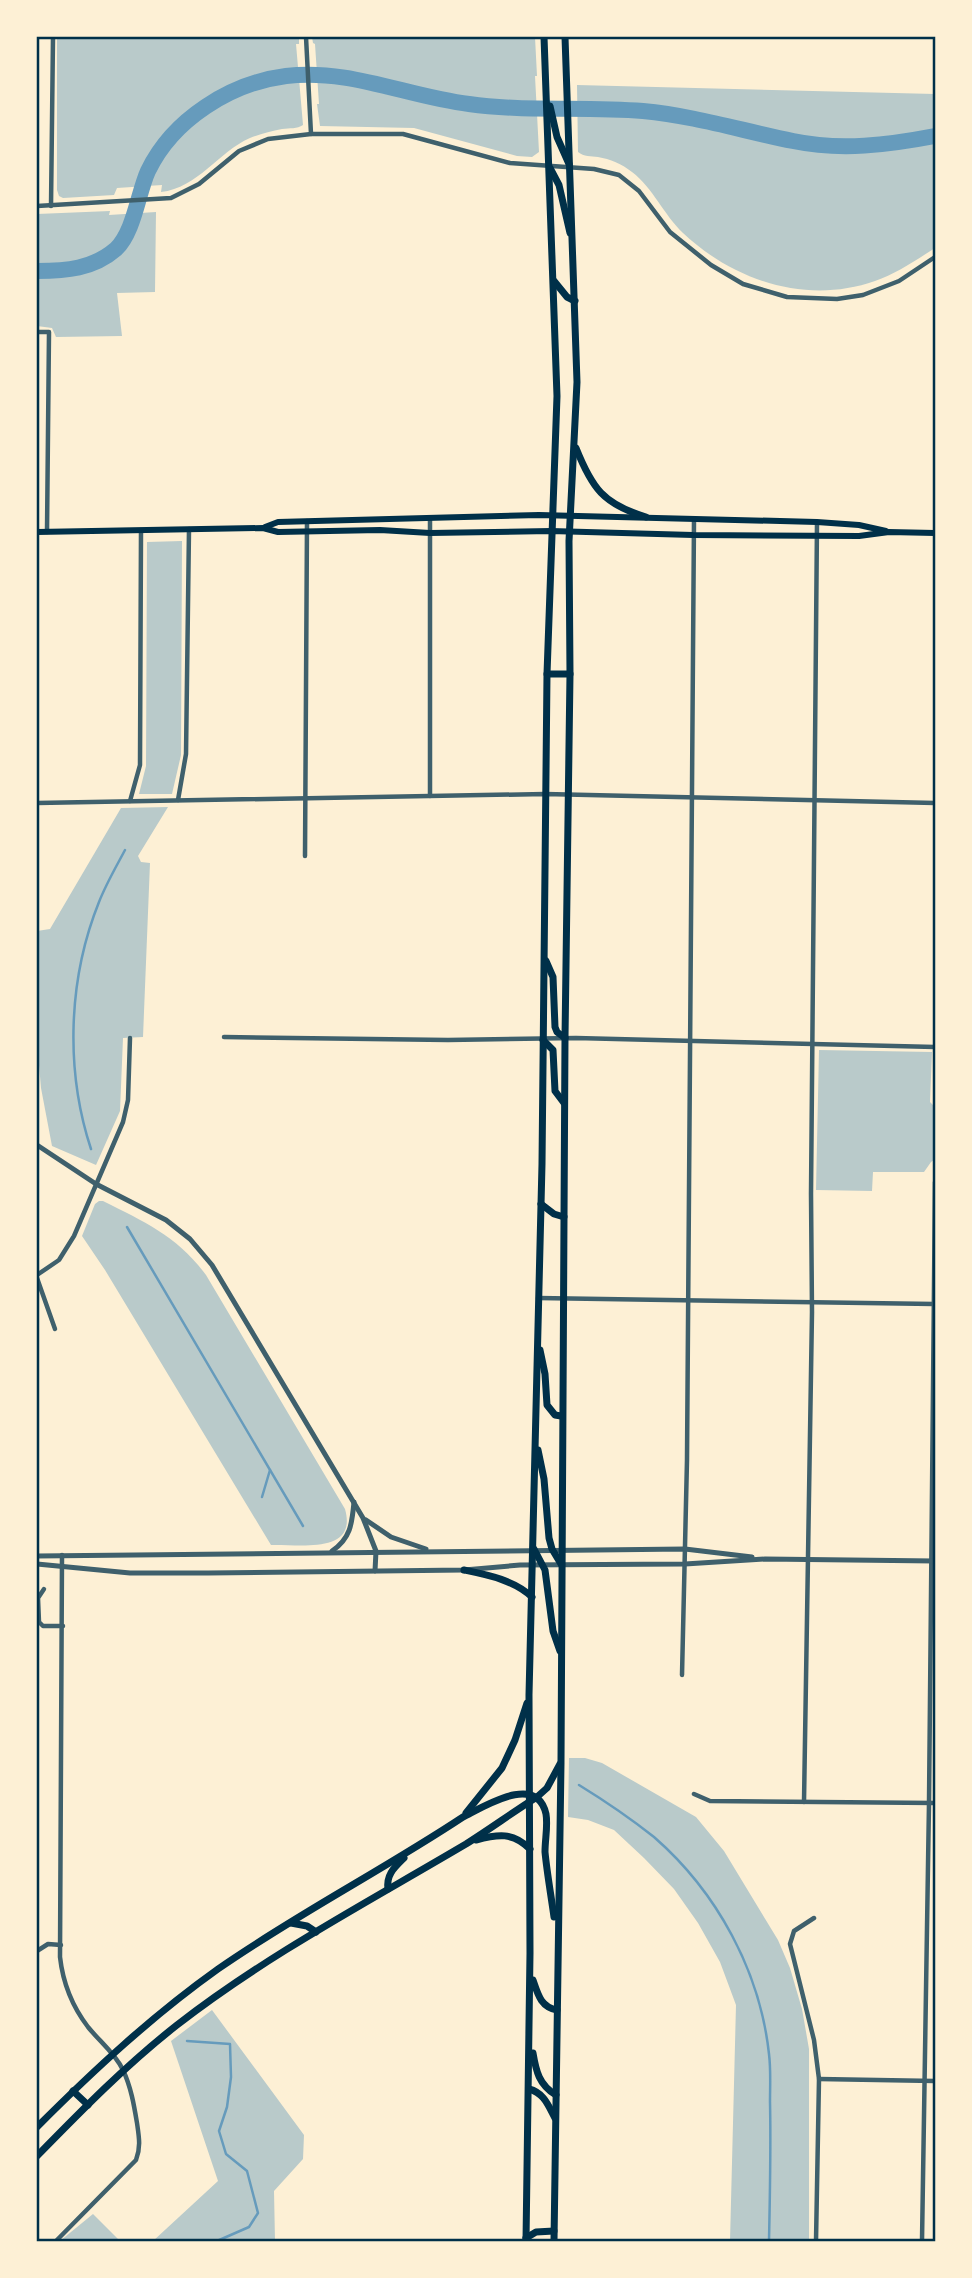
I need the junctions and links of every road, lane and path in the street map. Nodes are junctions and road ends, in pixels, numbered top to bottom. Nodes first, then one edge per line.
1 (53, 37) edge
2 (306, 37) edge
3 (544, 37) edge
4 (565, 37) edge
5 (546, 89) junction
6 (311, 134) junction
7 (550, 167) junction
8 (571, 168) junction
9 (37, 206) edge
10 (51, 206) junction
11 (573, 244) junction
12 (935, 257) edge
13 (553, 280) junction
14 (575, 301) junction
15 (37, 332) edge
16 (575, 445) junction
17 (552, 515) junction
18 (476, 516) junction
19 (570, 516) junction
20 (430, 517) junction
21 (646, 517) junction
22 (694, 518) junction
23 (307, 521) junction
24 (817, 522) junction
25 (263, 528) junction
26 (189, 529) junction
27 (141, 530) junction
28 (308, 531) junction
29 (551, 531) junction
30 (37, 532) edge
31 (47, 532) junction
32 (476, 532) junction
33 (569, 532) junction
34 (889, 532) junction
35 (430, 533) junction
36 (935, 533) edge
37 (693, 535) junction
38 (817, 535) junction
39 (547, 674) junction
40 (570, 674) junction
41 (545, 794) junction
42 (567, 794) junction
43 (430, 796) junction
44 (692, 797) junction
45 (306, 798) junction
46 (178, 800) junction
47 (815, 800) junction
48 (130, 801) junction
49 (37, 803) edge
50 (935, 803) edge
51 (305, 856) dead end
52 (544, 957) junction
53 (224, 1037) dead end
54 (130, 1038) dead end
55 (565, 1038) junction
56 (543, 1040) junction
57 (689, 1042) junction
58 (812, 1045) junction
59 (935, 1047) edge
60 (564, 1104) junction
61 (37, 1145) edge
62 (935, 1182) edge
63 (96, 1184) junction
64 (541, 1204) junction
65 (564, 1217) junction
66 (37, 1277) edge
67 (562, 1297) junction
68 (538, 1298) junction
69 (687, 1301) junction
70 (812, 1303) junction
71 (934, 1304) edge
72 (55, 1329) dead end
73 (538, 1339) junction
74 (561, 1416) junction
75 (535, 1433) junction
76 (934, 1435) edge
77 (354, 1502) junction
78 (363, 1518) junction
79 (534, 1549) junction
80 (552, 1549) junction
81 (561, 1549) junction
82 (685, 1549) junction
83 (376, 1551) junction
84 (431, 1551) junction
85 (331, 1552) junction
86 (62, 1555) junction
87 (37, 1556) edge
88 (765, 1559) junction
89 (807, 1559) junction
90 (933, 1561) edge
91 (37, 1564) edge
92 (562, 1564) junction
93 (685, 1564) junction
94 (533, 1565) junction
95 (543, 1565) junction
96 (63, 1566) junction
97 (464, 1570) junction
98 (376, 1571) junction
99 (44, 1589) dead end
100 (533, 1597) junction
101 (62, 1626) junction
102 (561, 1655) junction
103 (682, 1675) dead end
104 (529, 1695) junction
105 (561, 1763) junction
106 (694, 1794) dead end
107 (532, 1797) junction
108 (804, 1802) junction
109 (932, 1803) edge
110 (463, 1817) junction
111 (468, 1842) junction
112 (530, 1849) junction
113 (412, 1850) junction
114 (388, 1889) junction
115 (814, 1918) dead end
116 (291, 1923) junction
117 (316, 1932) junction
118 (558, 1941) junction
119 (61, 1945) junction
120 (37, 1951) edge
121 (530, 1973) junction
122 (557, 2010) junction
123 (530, 2038) junction
124 (113, 2053) junction
125 (123, 2070) junction
126 (819, 2079) junction
127 (924, 2081) junction
128 (935, 2081) edge
129 (529, 2090) junction
130 (73, 2091) junction
131 (556, 2095) junction
132 (88, 2105) junction
133 (556, 2118) junction
134 (37, 2127) edge
135 (37, 2156) edge
136 (554, 2231) junction
137 (526, 2239) edge
138 (56, 2241) edge
139 (554, 2241) edge
140 (816, 2241) edge
141 (922, 2241) edge

1 - 10 street
2 - 6 street
3 - 5 main road
4 - 8 main road
5 - 7 main road
5 - 8 main road
6 - 7 street
6 - 10 street
7 - 8 street
7 - 11 main road
7 - 13 main road
8 - 11 main road
8 - 12 street
9 - 10 street
11 - 14 main road
13 - 14 main road
13 - 17 main road
14 - 16 main road
15 - 31 street
16 - 19 main road
16 - 21 main road
17 - 18 main road
17 - 19 main road
17 - 29 main road
18 - 20 main road
18 - 32 main road
19 - 21 main road
19 - 33 main road
20 - 23 main road
20 - 35 street
21 - 22 main road
22 - 24 main road
22 - 37 street
23 - 25 main road
23 - 28 street
24 - 34 main road
24 - 38 street
25 - 26 main road
25 - 28 main road
26 - 27 main road
26 - 46 street
27 - 31 main road
27 - 48 street
28 - 35 main road
28 - 45 street
29 - 32 main road
29 - 33 main road
29 - 39 main road
30 - 31 main road
32 - 35 main road
33 - 37 main road
33 - 40 main road
34 - 36 main road
34 - 38 main road
35 - 43 street
37 - 38 main road
37 - 44 street
38 - 47 street
39 - 40 main road
39 - 41 main road
40 - 42 main road
41 - 42 street
41 - 43 street
41 - 52 main road
42 - 44 street
42 - 55 main road
43 - 45 street
44 - 47 street
44 - 57 street
45 - 46 street
45 - 51 street
46 - 48 street
47 - 50 street
47 - 58 street
48 - 49 street
52 - 55 main road
52 - 56 main road
53 - 56 street
54 - 63 street
55 - 56 street
55 - 57 street
55 - 60 main road
56 - 60 main road
56 - 64 main road
57 - 58 street
57 - 69 street
58 - 59 street
58 - 70 street
60 - 65 main road
61 - 63 street
62 - 71 street
63 - 66 street
63 - 77 street
64 - 65 main road
64 - 68 main road
65 - 67 main road
66 - 72 street
67 - 68 street
67 - 69 street
67 - 74 main road
68 - 73 main road
69 - 70 street
69 - 82 street
70 - 71 street
70 - 89 street
71 - 76 street
73 - 74 main road
73 - 75 main road
74 - 81 main road
75 - 79 main road
75 - 80 main road
76 - 90 street
77 - 78 street
77 - 85 street
78 - 83 street
78 - 84 street
79 - 80 street
79 - 84 street
79 - 94 main road
79 - 95 main road
80 - 81 street
80 - 92 main road
81 - 82 street
81 - 92 main road
82 - 88 street
82 - 93 street
83 - 84 street
83 - 85 street
83 - 98 street
85 - 86 street
86 - 87 street
86 - 96 street
88 - 89 street
88 - 93 street
89 - 90 street
89 - 108 street
90 - 109 street
91 - 96 street
92 - 93 street
92 - 95 street
92 - 102 main road
93 - 103 street
94 - 95 street
94 - 97 street
94 - 100 main road
95 - 102 main road
96 - 98 street
96 - 101 street
97 - 98 street
97 - 100 main road
99 - 101 street
100 - 104 main road
101 - 119 street
102 - 105 main road
104 - 107 main road
104 - 110 main road
105 - 107 main road
105 - 118 main road
106 - 108 street
107 - 110 main road
107 - 111 main road
107 - 112 main road
107 - 118 main road
108 - 109 street
109 - 127 street
110 - 113 main road
111 - 112 main road
111 - 114 main road
112 - 121 main road
113 - 114 main road
113 - 116 main road
114 - 117 main road
115 - 126 street
116 - 117 main road
116 - 124 main road
117 - 125 main road
118 - 122 main road
119 - 120 street
119 - 124 street
121 - 122 main road
121 - 123 main road
122 - 131 main road
123 - 129 main road
123 - 131 main road
124 - 125 street
124 - 130 main road
125 - 132 main road
125 - 138 street
126 - 127 street
126 - 140 street
127 - 128 street
127 - 141 street
129 - 133 main road
129 - 137 main road
130 - 132 main road
130 - 134 main road
131 - 133 main road
132 - 135 main road
133 - 136 main road
136 - 137 main road
136 - 139 main road

